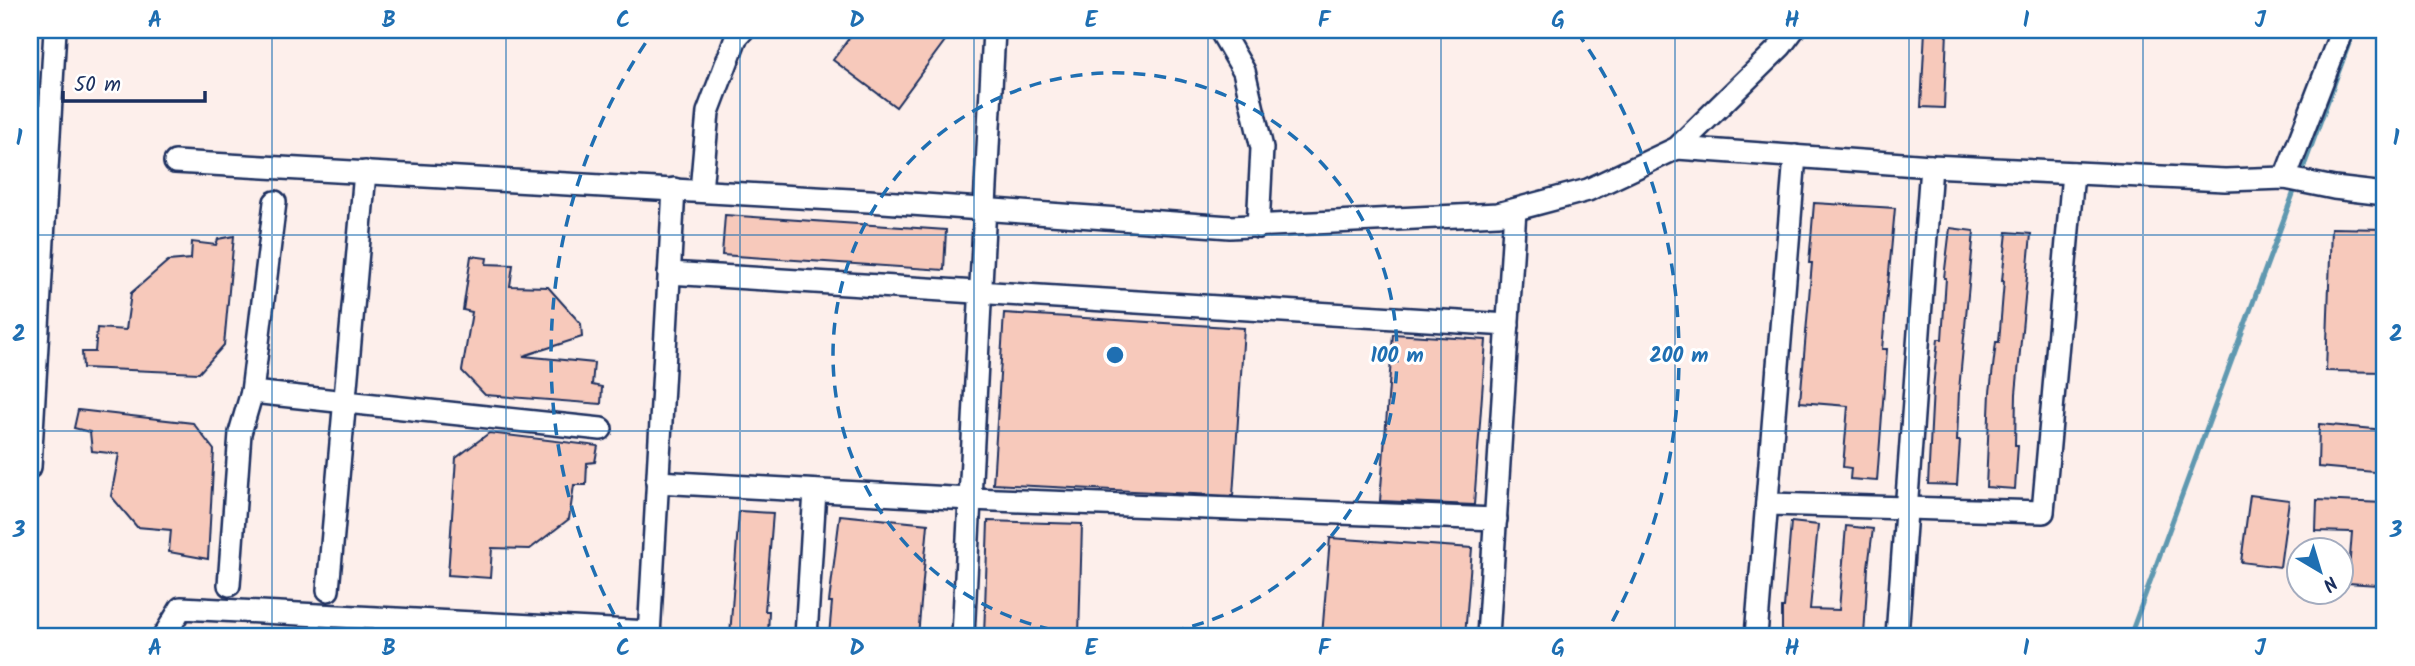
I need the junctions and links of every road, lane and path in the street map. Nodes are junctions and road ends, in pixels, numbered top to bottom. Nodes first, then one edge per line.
1 (55, 30) edge
2 (743, 30) edge
3 (994, 30) edge
4 (1220, 30) edge
5 (1793, 30) edge
6 (2342, 30) edge
7 (1677, 148) junction
8 (1795, 156) junction
9 (175, 162) dead end
10 (1931, 166) junction
11 (365, 172) junction
12 (2073, 173) junction
13 (2300, 181) junction
14 (674, 189) junction
15 (701, 191) junction
16 (2385, 194) edge
17 (275, 202) dead end
18 (984, 209) junction
19 (1515, 210) junction
20 (1258, 227) junction
21 (669, 273) junction
22 (980, 292) junction
23 (1508, 325) junction
24 (252, 393) junction
25 (344, 401) junction
26 (601, 429) dead end
27 (30, 467) edge
28 (657, 482) junction
29 (815, 491) junction
30 (970, 499) junction
31 (1767, 504) junction
32 (1906, 508) junction
33 (1496, 519) junction
34 (229, 585) dead end
35 (328, 590) dead end
36 (391, 627) edge
37 (520, 631) edge
38 (650, 634) edge
39 (164, 636) edge
40 (806, 636) edge
41 (963, 636) edge
42 (1488, 636) edge
43 (1756, 636) edge
44 (1897, 636) edge

1 - 27 street
2 - 15 street
3 - 18 street
4 - 20 street
5 - 7 street
6 - 13 street
7 - 8 street
7 - 19 street
8 - 10 street
8 - 31 street
9 - 11 street
10 - 12 street
10 - 32 street
11 - 14 street
11 - 25 street
12 - 13 street
12 - 32 street
13 - 16 street
14 - 15 street
14 - 21 street
15 - 18 street
17 - 24 street
18 - 20 street
18 - 22 street
19 - 20 street
19 - 23 street
21 - 22 street
21 - 28 street
22 - 23 street
22 - 30 street
23 - 33 street
24 - 25 street
24 - 34 street
25 - 26 street
25 - 35 street
28 - 29 street
28 - 38 street
29 - 30 street
29 - 40 street
30 - 33 street
30 - 41 street
31 - 32 street
31 - 43 street
32 - 44 street
33 - 42 street
36 - 37 street
36 - 39 street
37 - 38 street

